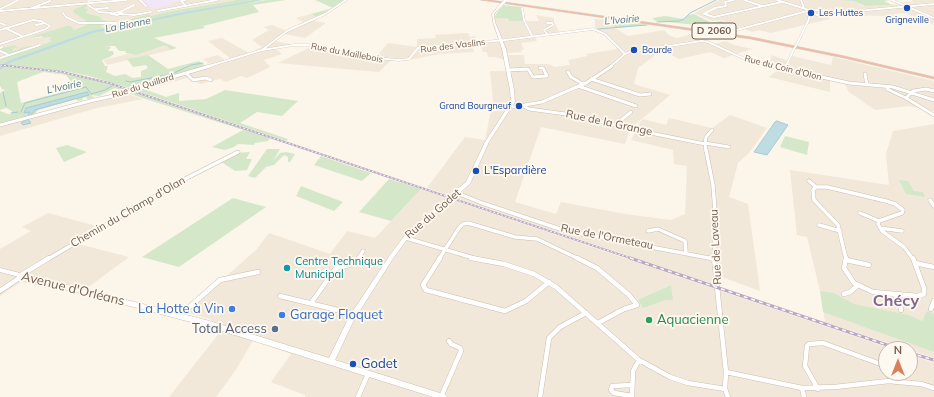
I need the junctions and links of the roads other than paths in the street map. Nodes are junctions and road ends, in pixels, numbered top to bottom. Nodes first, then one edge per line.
1 (18, 0) edge
2 (126, 0) edge
3 (140, 0) edge
4 (185, 0) edge
5 (211, 0) edge
6 (217, 0) edge
7 (346, 0) edge
8 (483, 0) edge
9 (491, 0) edge
10 (506, 0) edge
11 (734, 0) edge
12 (744, 0) edge
13 (754, 0) edge
14 (777, 0) edge
15 (801, 0) edge
16 (892, 0) edge
17 (50, 1) edge
18 (750, 1) junction
19 (782, 2) junction
20 (89, 4) junction
21 (934, 4) edge
22 (134, 5) dead end
23 (185, 5) junction
24 (802, 5) junction
25 (146, 6) dead end
26 (763, 6) junction
27 (797, 6) junction
28 (907, 7) junction
29 (108, 8) dead end
30 (522, 8) dead end
31 (804, 8) junction
32 (29, 9) junction
33 (96, 9) junction
34 (0, 10) edge
35 (140, 10) dead end
36 (158, 11) dead end
37 (808, 11) junction
38 (151, 12) dead end
39 (64, 13) dead end
40 (111, 13) junction
41 (120, 13) junction
42 (140, 14) junction
43 (114, 15) junction
44 (822, 17) dead end
45 (43, 18) dead end
46 (934, 18) edge
47 (39, 20) junction
48 (4, 21) dead end
49 (0, 22) edge
50 (117, 22) dead end
51 (45, 23) junction
52 (103, 23) junction
53 (547, 23) dead end
54 (5, 24) dead end
55 (36, 25) dead end
56 (5, 28) junction
57 (0, 30) edge
58 (733, 31) dead end
59 (547, 34) junction
60 (532, 36) junction
61 (22, 37) junction
62 (501, 41) junction
63 (0, 44) edge
64 (40, 45) dead end
65 (1, 49) edge
66 (262, 50) junction
67 (7, 54) junction
68 (625, 54) junction
69 (0, 58) edge
70 (409, 59) joint
71 (540, 68) dead end
72 (782, 68) junction
73 (509, 70) junction
74 (568, 72) dead end
75 (186, 73) junction
76 (865, 74) dead end
77 (933, 77) edge
78 (591, 79) junction
79 (211, 80) dead end
80 (583, 84) junction
81 (867, 85) junction
82 (578, 86) junction
83 (887, 89) dead end
84 (934, 91) edge
85 (912, 92) junction
86 (650, 94) dead end
87 (906, 98) junction
88 (934, 100) edge
89 (524, 106) junction
90 (636, 106) dead end
91 (511, 107) junction
92 (631, 112) dead end
93 (934, 115) edge
94 (615, 125) junction
95 (0, 126) edge
96 (712, 130) dead end
97 (705, 144) junction
98 (729, 147) dead end
99 (238, 152) dead end
100 (809, 181) dead end
101 (816, 187) junction
102 (457, 193) junction
103 (930, 200) dead end
104 (934, 206) edge
105 (860, 212) dead end
106 (879, 221) junction
107 (819, 225) dead end
108 (880, 228) junction
109 (648, 231) dead end
110 (840, 231) junction
111 (902, 231) dead end
112 (406, 238) junction
113 (445, 250) junction
114 (363, 251) dead end
115 (686, 252) junction
116 (714, 259) junction
117 (846, 260) junction
118 (915, 263) junction
119 (870, 265) dead end
120 (934, 267) edge
121 (0, 270) edge
122 (258, 272) dead end
123 (22, 276) junction
124 (549, 282) junction
125 (857, 286) junction
126 (0, 291) edge
127 (844, 294) dead end
128 (895, 295) junction
129 (280, 296) dead end
130 (934, 301) edge
131 (311, 303) junction
132 (931, 309) dead end
133 (901, 310) dead end
134 (586, 313) junction
135 (354, 314) junction
136 (179, 316) junction
137 (598, 323) junction
138 (449, 341) dead end
139 (639, 360) junction
140 (331, 361) junction
141 (878, 362) edge
142 (726, 372) junction
143 (368, 374) junction
144 (901, 382) joint
145 (632, 385) dead end
146 (802, 388) junction
147 (934, 388) edge
148 (818, 389) junction
149 (725, 390) junction
150 (358, 397) edge
151 (442, 397) edge
152 (540, 397) edge
153 (728, 397) edge
154 (804, 397) edge

1 - 34 street
2 - 20 street
3 - 25 street
4 - 23 street
5 - 6 street
5 - 23 street
7 - 66 street
8 - 77 highway, D 2060
9 - 77 highway, D 2060
10 - 62 street, bridge
11 - 26 street
12 - 18 street
13 - 18 street
14 - 19 street
15 - 24 street
16 - 28 street
17 - 32 street
18 - 26 street
19 - 26 street
19 - 27 street
20 - 32 street
20 - 33 street
21 - 28 street
22 - 41 street
23 - 36 street
24 - 27 street
24 - 31 street
27 - 31 street
28 - 37 street
28 - 46 street
29 - 33 street
30 - 60 street
31 - 37 street
32 - 34 street
33 - 40 street
35 - 42 street
37 - 44 street
37 - 58 street
37 - 72 street, bridge
38 - 42 street
39 - 52 street
40 - 41 street
40 - 43 street
41 - 42 street
41 - 43 street
43 - 52 street
45 - 47 street
47 - 51 street
47 - 56 street
48 - 49 street
49 - 54 street
50 - 52 street
51 - 55 street
51 - 61 street
53 - 59 street
56 - 57 street
56 - 61 street
59 - 60 street, Rue des Vaslins
59 - 68 street, Rue des Vaslins
60 - 62 street, Rue des Vaslins
61 - 63 street
62 - 70 street, Rue des Vaslins
62 - 73 street
64 - 67 street
65 - 67 street
66 - 70 street, Rue du Maillebois
66 - 75 street, Rue du Quillard
67 - 69 street
68 - 72 street, Rue du Coin d'Olon
68 - 78 street
71 - 73 street
72 - 81 street, Rue du Coin d'Olon
73 - 91 street
74 - 80 street
75 - 79 street
75 - 95 street, Rue du Quillard
76 - 81 street
78 - 80 street
78 - 86 street
80 - 82 street
81 - 85 street, Rue du Coin d'Olon
82 - 89 street
82 - 90 street
83 - 87 street
84 - 85 street
85 - 87 street
85 - 88 street
87 - 93 street
89 - 91 street, Rue de la Grange
89 - 94 street, Rue de la Grange
91 - 102 street, Rue du Godet
92 - 94 street
94 - 97 street, Rue de la Grange
96 - 97 street
97 - 98 street, Rue de la Grange
97 - 116 street, Rue de Laveau
99 - 123 street, Chemin du Champ d'Olan
100 - 101 street
101 - 106 street
101 - 110 street
102 - 112 street, Rue du Godet
102 - 115 street, Rue de l'Ormeteau
103 - 104 street
105 - 106 street
106 - 108 street
107 - 110 street
108 - 111 street
108 - 118 street
109 - 115 street
110 - 117 street
112 - 113 street
112 - 135 street, Rue du Godet
113 - 124 street
113 - 124 street
113 - 137 street
114 - 131 street
115 - 116 street, Rue de l'Ormeteau
116 - 142 street, Rue de Laveau
117 - 119 street
117 - 125 street
118 - 120 street
118 - 128 street
121 - 123 street, Avenue d'Orléans
122 - 136 street
123 - 126 street, Chemin du Champ d'Olan
123 - 136 street, Avenue d'Orléans
124 - 134 street
125 - 127 street
125 - 128 street
128 - 133 street
129 - 131 street
130 - 132 street
131 - 135 street
134 - 137 street
134 - 152 street
135 - 140 street, Rue du Godet
136 - 140 street, Avenue d'Orléans
137 - 139 street
138 - 151 street
139 - 145 street
139 - 149 street
140 - 143 street, Avenue d'Orléans
141 - 148 street
142 - 146 street
142 - 149 street, Rue de Laveau
143 - 150 street
143 - 151 street, Avenue d'Orléans
144 - 147 street
144 - 148 street
146 - 148 street
146 - 154 street
149 - 153 street, Rue de Laveau

